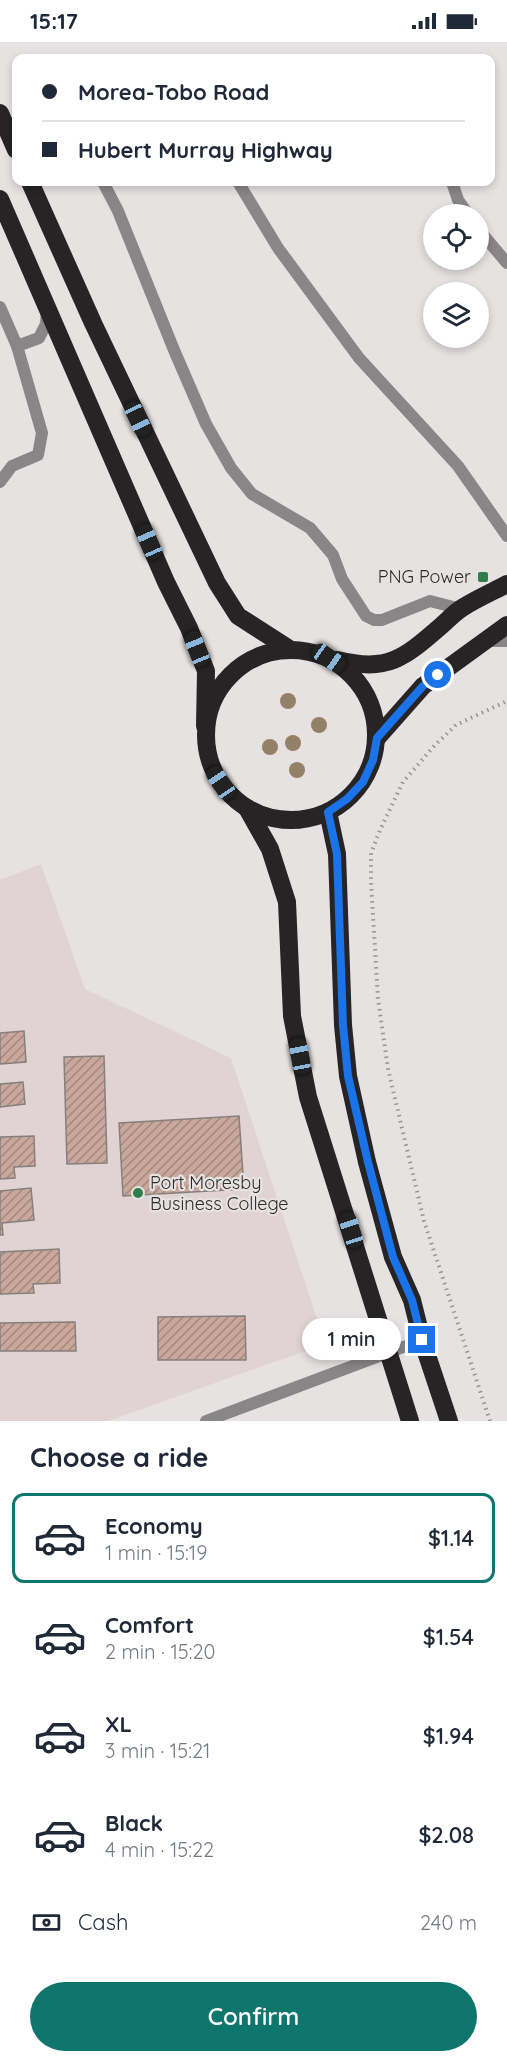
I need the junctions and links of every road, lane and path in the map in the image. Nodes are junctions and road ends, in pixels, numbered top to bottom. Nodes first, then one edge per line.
1 (0, 113) edge
2 (12, 141) edge
3 (32, 186) edge
4 (105, 186) edge
5 (240, 186) edge
6 (453, 186) edge
7 (0, 199) edge
8 (461, 204) edge
9 (489, 243) edge
10 (507, 264) edge
11 (47, 306) junction
12 (0, 308) edge
13 (17, 346) junction
14 (0, 482) edge
15 (507, 536) edge
16 (507, 584) edge
17 (461, 609) junction
18 (507, 625) edge
19 (485, 640) junction
20 (507, 641) edge
21 (288, 648) junction
22 (329, 658) junction
23 (507, 701) edge
24 (205, 726) junction
25 (377, 738) junction
26 (247, 808) junction
27 (328, 812) junction
28 (422, 1340) junction
29 (388, 1353) junction
30 (206, 1421) edge
31 (410, 1421) edge
32 (448, 1421) edge
33 (490, 1421) edge

1 - 2 highway
3 - 21 highway
4 - 17 street
5 - 15 street
6 - 8 street
7 - 11 highway
9 - 10 street
11 - 13 street
11 - 24 highway
12 - 13 street
13 - 14 street
16 - 17 highway
17 - 22 highway
18 - 19 highway
19 - 20 street
19 - 25 highway
21 - 22 highway
21 - 24 highway
22 - 25 highway
23 - 33 path
24 - 26 highway
25 - 27 highway
26 - 27 highway
26 - 29 highway
27 - 28 highway
28 - 29 street
28 - 32 highway
29 - 30 street
29 - 31 highway

